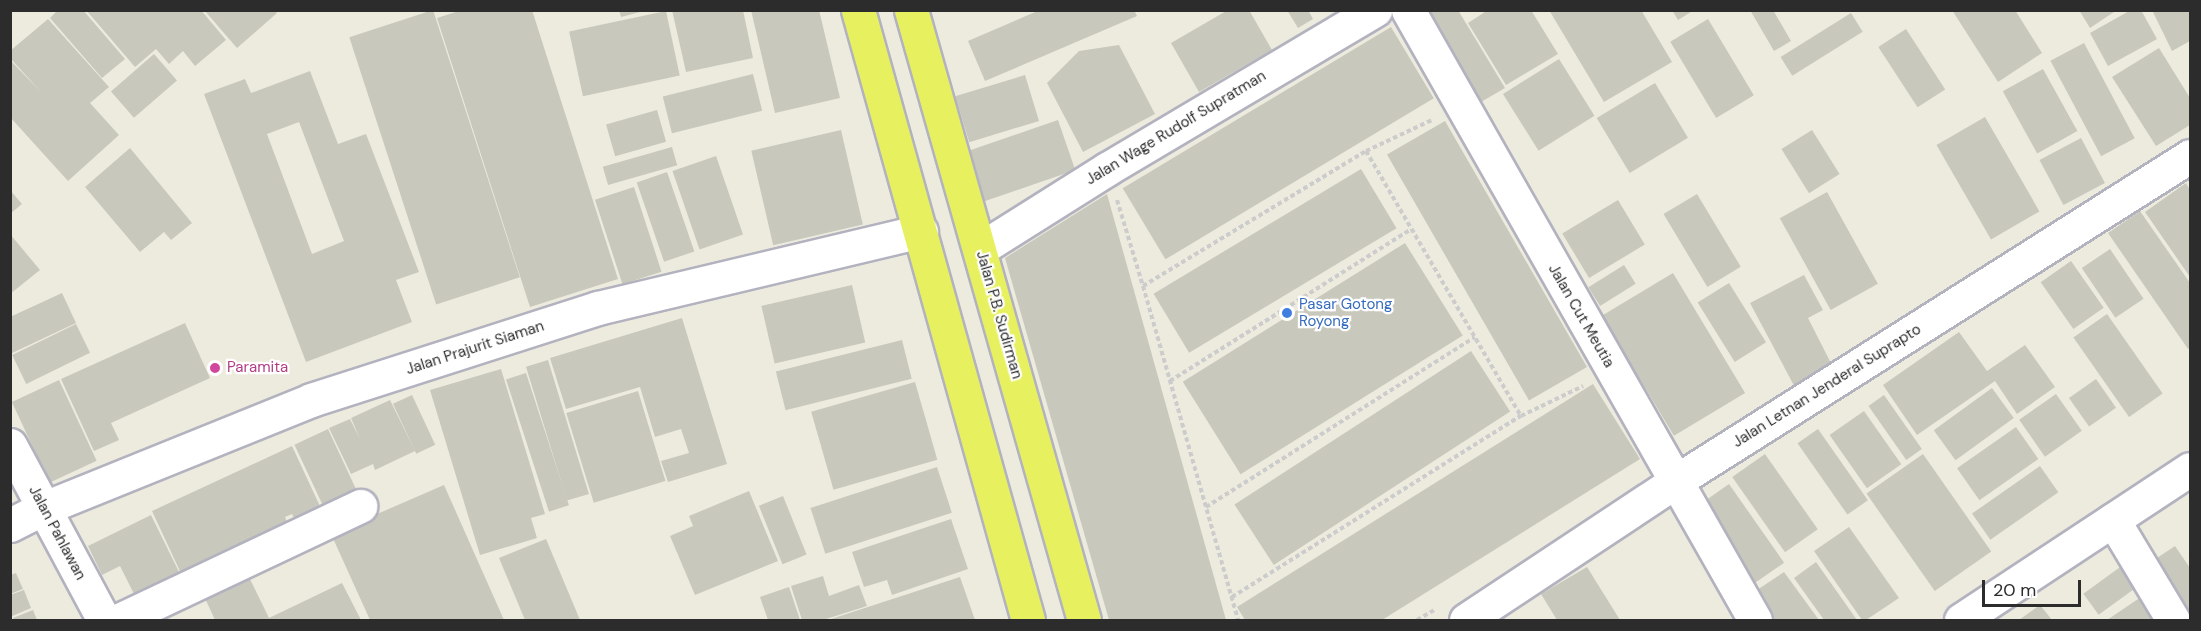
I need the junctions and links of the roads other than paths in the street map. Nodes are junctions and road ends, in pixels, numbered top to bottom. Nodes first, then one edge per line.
1 (858, 10) edge
2 (911, 10) edge
3 (1375, 10) edge
4 (1408, 10) edge
5 (2190, 156) edge
6 (921, 231) junction
7 (980, 249) junction
8 (10, 445) edge
9 (2190, 469) edge
10 (1676, 481) junction
11 (360, 506) dead end
12 (44, 508) junction
13 (2113, 520) junction
14 (10, 525) edge
15 (1452, 614) edge
16 (104, 621) edge
17 (119, 621) edge
18 (1028, 621) edge
19 (1084, 621) edge
20 (1755, 621) edge
21 (1961, 621) edge
22 (2173, 621) edge

1 - 6 main road
2 - 7 main road, Jalan P.B. Sudirman
3 - 7 street, Jalan Wage Rudolf Supratman
4 - 10 street, Jalan Cut Meutia
5 - 10 street, Jalan Letnan Jenderal Suprapto
6 - 12 street, Jalan Prajurit Siaman
6 - 18 main road
7 - 19 main road, Jalan P.B. Sudirman
8 - 12 street, Jalan Pahlawan
9 - 13 street
10 - 15 street, Jalan Letnan Jenderal Suprapto
10 - 20 street, Jalan Cut Meutia
11 - 17 street
12 - 14 street, Jalan Prajurit Siaman
12 - 16 street, Jalan Pahlawan
13 - 21 street
13 - 22 street

